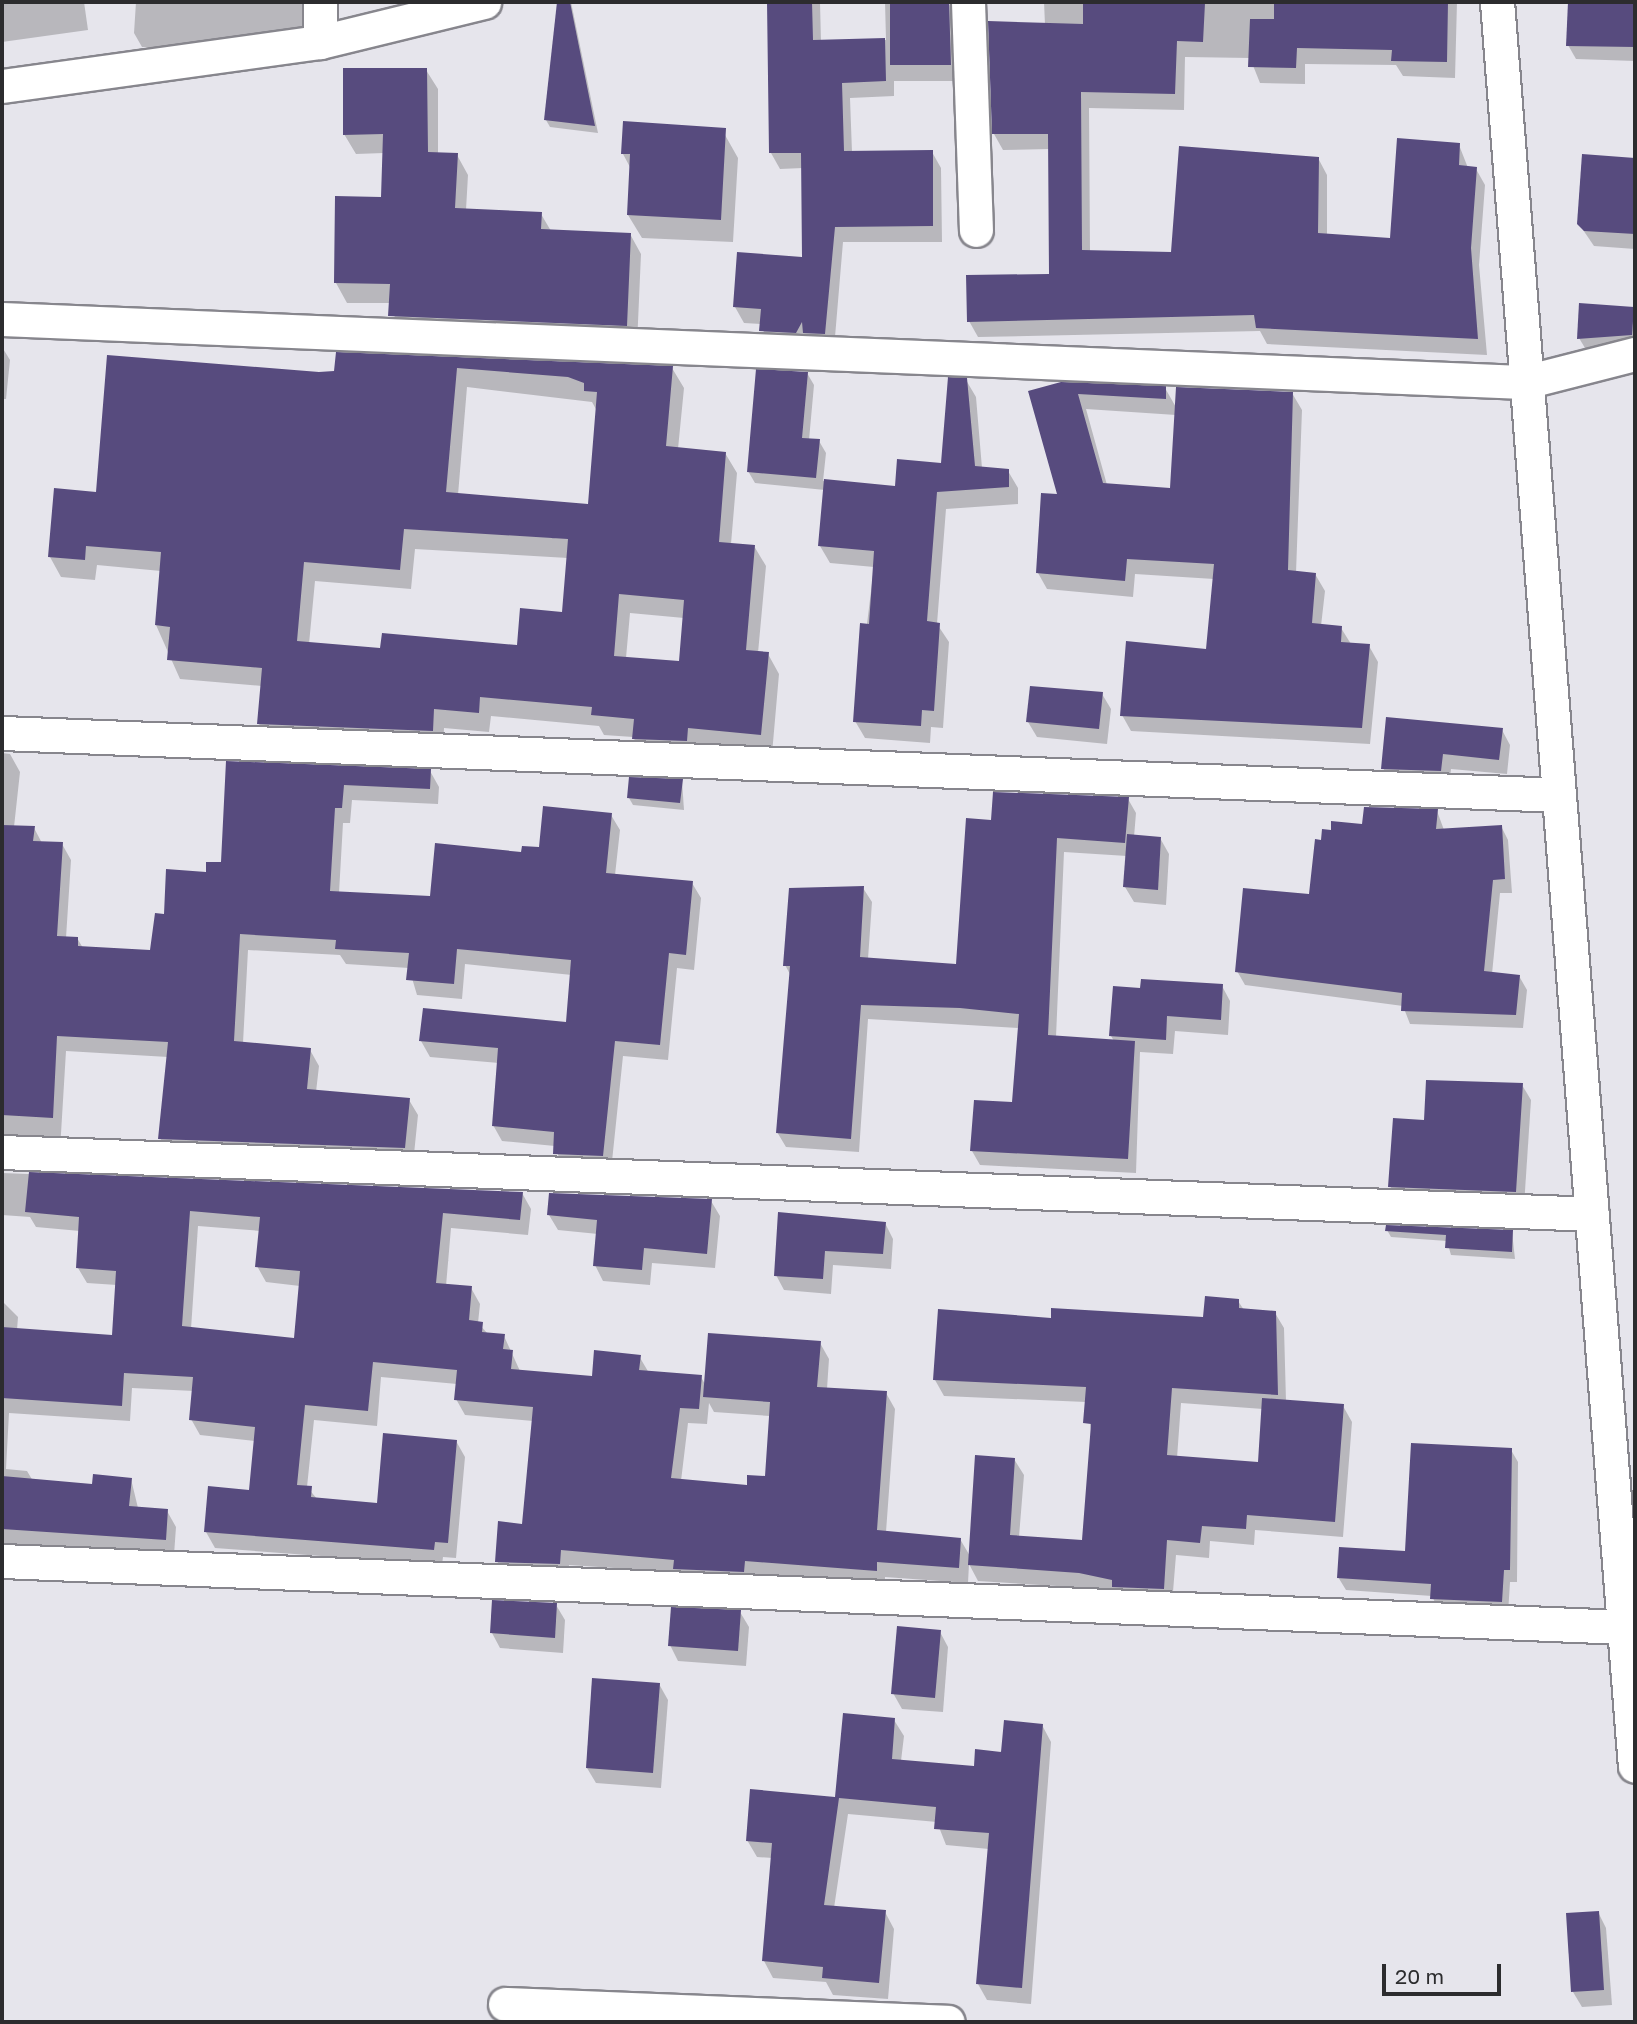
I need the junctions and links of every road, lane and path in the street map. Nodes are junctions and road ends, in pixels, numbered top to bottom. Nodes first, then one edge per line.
1 (320, 2) edge
2 (484, 2) edge
3 (968, 2) edge
4 (1497, 2) edge
5 (320, 42) junction
6 (2, 86) edge
7 (976, 230) dead end
8 (2, 318) edge
9 (1635, 354) edge
10 (1525, 382) junction
11 (2, 733) edge
12 (1558, 794) junction
13 (2, 1152) edge
14 (1592, 1214) junction
15 (2, 1561) edge
16 (1624, 1627) junction
17 (1635, 1766) edge
18 (505, 2004) dead end
19 (948, 2022) edge

1 - 5 street
2 - 5 street
3 - 7 street
4 - 10 street
5 - 6 street
8 - 10 street
9 - 10 street
10 - 12 street
11 - 12 street
12 - 14 street
13 - 14 street
14 - 16 street
15 - 16 street
16 - 17 street
18 - 19 street

